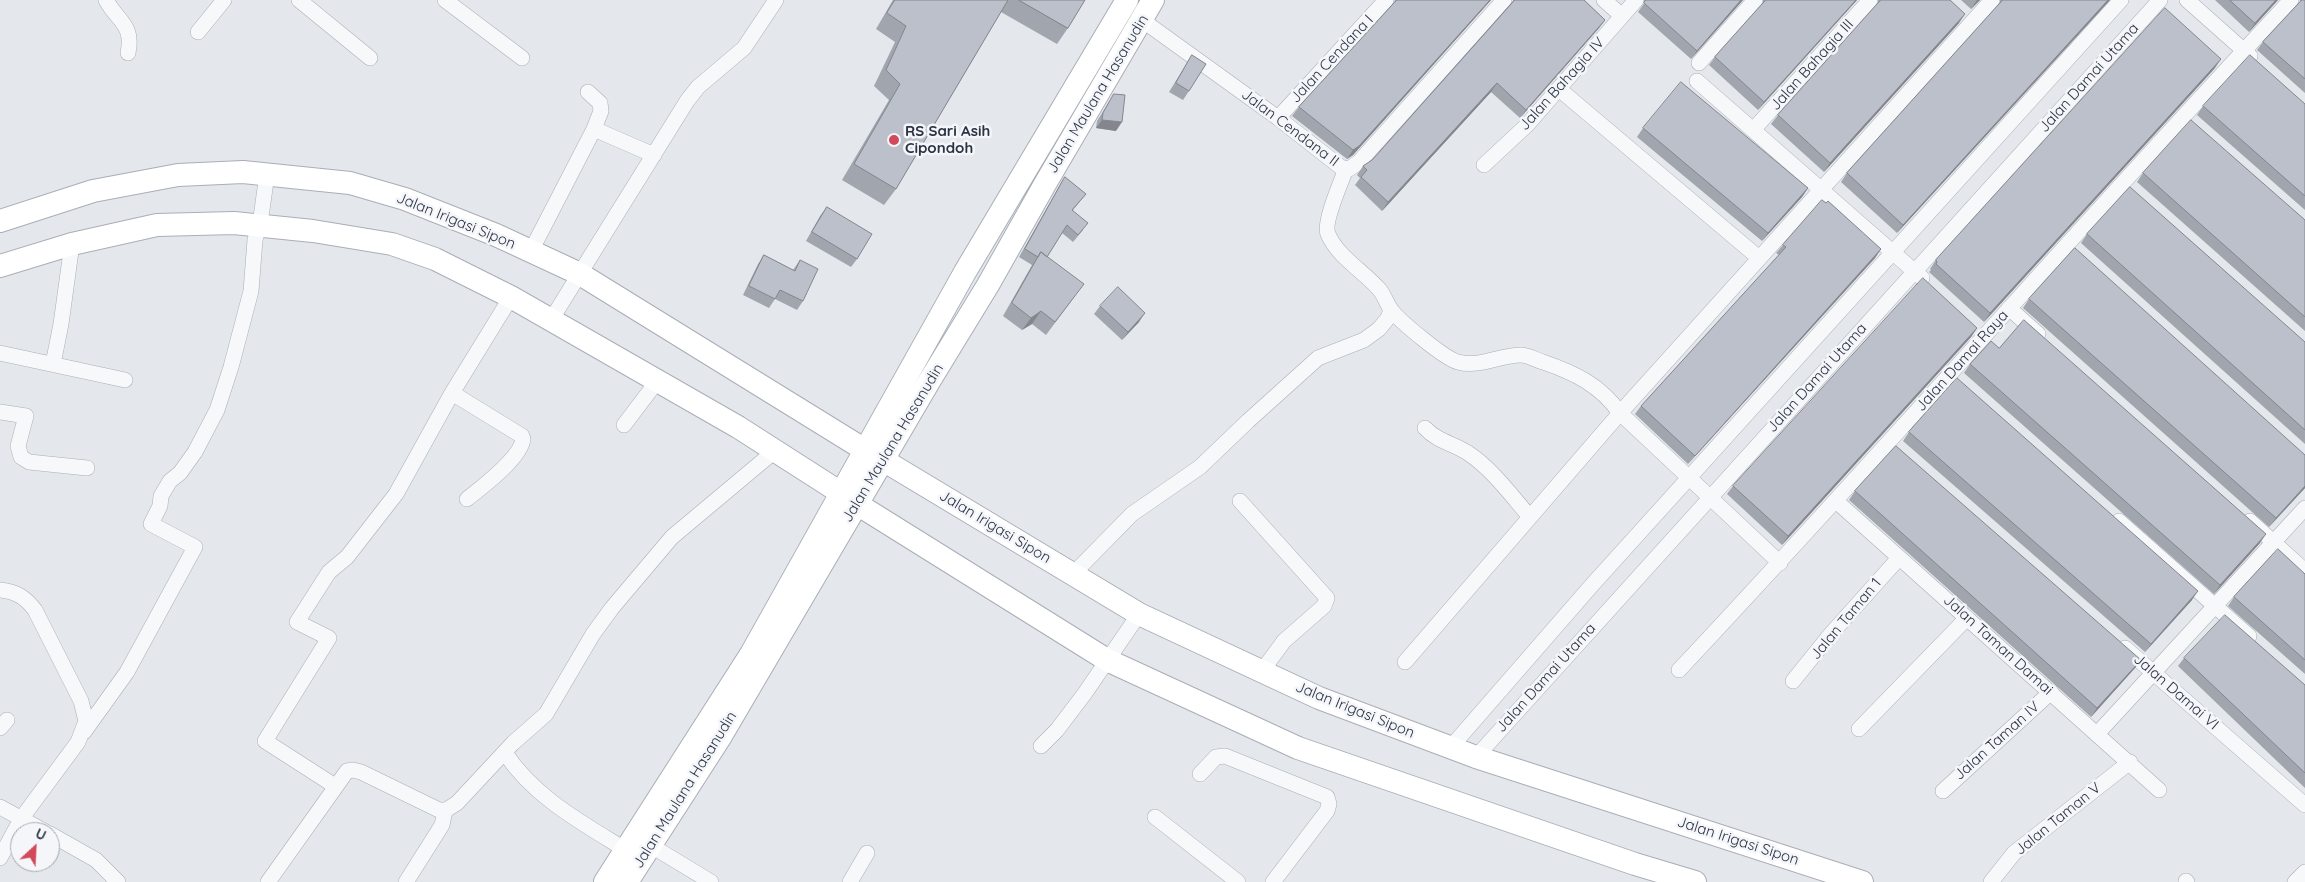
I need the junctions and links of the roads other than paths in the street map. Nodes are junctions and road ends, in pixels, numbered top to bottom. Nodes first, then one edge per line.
1 (106, 0) edge
2 (224, 0) edge
3 (299, 0) edge
4 (446, 0) edge
5 (776, 0) edge
6 (1153, 0) edge
7 (1386, 0) edge
8 (1504, 0) edge
9 (1604, 0) edge
10 (1636, 0) edge
11 (1756, 0) edge
12 (1870, 0) edge
13 (1992, 0) edge
14 (2121, 0) edge
15 (2160, 0) edge
16 (2187, 0) edge
17 (2291, 0) edge
18 (1119, 3) edge
19 (1960, 11) edge
20 (1622, 16) junction
21 (1142, 20) junction
22 (1972, 22) junction
23 (198, 32) dead end
24 (2244, 51) junction
25 (128, 53) dead end
26 (370, 58) dead end
27 (522, 58) dead end
28 (1700, 62) dead end
29 (2261, 66) edge
30 (1697, 81) dead end
31 (1559, 89) junction
32 (588, 92) dead end
33 (2184, 116) junction
34 (1278, 118) junction
35 (2198, 128) edge
36 (594, 129) junction
37 (1753, 130) junction
38 (654, 155) junction
39 (1484, 165) dead end
40 (1346, 169) junction
41 (266, 179) junction
42 (2123, 182) junction
43 (1821, 189) junction
44 (2138, 195) edge
45 (0, 221) edge
46 (260, 221) junction
47 (995, 221) junction
48 (1017, 233) junction
49 (72, 244) junction
50 (531, 251) junction
51 (1894, 253) junction
52 (1759, 258) junction
53 (0, 266) edge
54 (1914, 271) junction
55 (579, 276) junction
56 (1935, 290) edge
57 (512, 297) junction
58 (2009, 308) junction
59 (1391, 310) junction
60 (553, 318) junction
61 (2046, 341) edge
62 (0, 353) edge
63 (52, 364) junction
64 (1950, 373) junction
65 (125, 380) dead end
66 (658, 380) junction
67 (1962, 383) edge
68 (452, 393) junction
69 (0, 412) edge
70 (1620, 413) junction
71 (624, 425) dead end
72 (1425, 428) dead end
73 (1889, 441) junction
74 (868, 454) junction
75 (1904, 454) edge
76 (784, 455) junction
77 (87, 468) dead end
78 (1690, 478) junction
79 (848, 493) junction
80 (1710, 496) junction
81 (467, 499) dead end
82 (1240, 501) dead end
83 (1836, 501) junction
84 (2305, 508) edge
85 (2236, 510) edge
86 (2111, 514) edge
87 (1530, 517) junction
88 (2273, 542) junction
89 (1900, 558) junction
90 (1780, 562) junction
91 (2305, 571) edge
92 (1073, 574) junction
93 (0, 590) edge
94 (2215, 605) junction
95 (1137, 616) junction
96 (1967, 618) junction
97 (2117, 640) edge
98 (2263, 649) edge
99 (1109, 657) junction
100 (1405, 662) dead end
101 (1679, 670) dead end
102 (1262, 671) junction
103 (2154, 672) junction
104 (1793, 681) dead end
105 (2050, 692) junction
106 (1859, 729) dead end
107 (84, 732) junction
108 (2097, 734) junction
109 (1041, 746) dead end
110 (1451, 747) junction
111 (505, 753) junction
112 (1476, 756) junction
113 (2130, 762) junction
114 (1200, 774) dead end
115 (335, 786) junction
116 (2159, 790) dead end
117 (1943, 791) dead end
118 (2305, 805) edge
119 (0, 807) edge
120 (445, 810) junction
121 (1155, 817) dead end
122 (21, 819) junction
123 (27, 822) edge
124 (60, 840) edge
125 (650, 845) junction
126 (620, 846) junction
127 (867, 853) dead end
128 (0, 858) edge
129 (2305, 872) edge
130 (274, 880) edge
131 (118, 882) edge
132 (406, 882) edge
133 (605, 882) edge
134 (627, 882) edge
135 (711, 882) edge
136 (850, 882) edge
137 (1238, 882) edge
138 (1273, 882) edge
139 (1695, 882) edge
140 (1862, 882) edge
141 (1991, 882) edge
142 (2295, 882) edge

1 - 25 street
2 - 23 street
3 - 26 street
4 - 27 street
5 - 38 street
6 - 21 street, Jalan Maulana Hasanudin
7 - 34 street, Jalan Cendana I
8 - 40 street, Jalan Cendana II
9 - 20 street
10 - 20 street, Jalan Bahagia IV
11 - 28 street
12 - 37 street, Jalan Bahagia III
13 - 22 street
14 - 51 street, Jalan Damai Utama
15 - 54 street, Jalan Damai Utama
16 - 24 street
17 - 24 street, Jalan Damai Raya
18 - 21 street
18 - 47 street, Jalan Maulana Hasanudin
19 - 22 street
20 - 31 street, Jalan Bahagia IV
21 - 34 street, Jalan Cendana II
21 - 48 street, Jalan Maulana Hasanudin
22 - 43 street
24 - 29 street
24 - 33 street, Jalan Damai Raya
30 - 37 street
31 - 39 street, Jalan Bahagia IV
31 - 52 street
32 - 36 street
33 - 35 street
33 - 42 street, Jalan Damai Raya
34 - 40 street, Jalan Cendana II
36 - 38 street
36 - 50 street
37 - 43 street
38 - 55 street
40 - 59 street
41 - 45 street, Jalan Irigasi Sipon
41 - 46 street
41 - 50 street, Jalan Irigasi Sipon
42 - 44 street
42 - 58 street, Jalan Damai Raya
43 - 51 street
43 - 52 street
46 - 49 street
46 - 57 street
46 - 107 street
47 - 48 street
47 - 74 street, Jalan Maulana Hasanudin
48 - 74 street, Jalan Maulana Hasanudin
49 - 53 street
49 - 63 street
50 - 55 street, Jalan Irigasi Sipon
51 - 54 street
51 - 78 street, Jalan Damai Utama
52 - 70 street
54 - 56 street
54 - 80 street, Jalan Damai Utama
55 - 60 street
55 - 74 street, Jalan Irigasi Sipon
57 - 60 street
57 - 68 street
58 - 61 street
58 - 64 street, Jalan Damai Raya
59 - 70 street
59 - 92 street
60 - 66 street
62 - 63 street
63 - 65 street
64 - 67 street
64 - 73 street, Jalan Damai Raya
66 - 71 street
66 - 76 street
68 - 81 street
68 - 115 street
69 - 77 street
70 - 78 street
70 - 87 street
72 - 87 street
73 - 75 street
73 - 83 street, Jalan Damai Raya
74 - 79 street, Jalan Maulana Hasanudin
74 - 92 street, Jalan Irigasi Sipon
76 - 79 street
76 - 111 street
78 - 80 street
78 - 110 street, Jalan Damai Utama
79 - 99 street
79 - 125 street, Jalan Maulana Hasanudin
79 - 126 street, Jalan Maulana Hasanudin
80 - 90 street
80 - 112 street, Jalan Damai Utama
82 - 102 street
83 - 89 street, Jalan Taman Damai
83 - 90 street, Jalan Damai Raya
84 - 88 street
85 - 88 street
86 - 94 street
87 - 100 street
88 - 91 street
88 - 94 street
89 - 96 street, Jalan Taman Damai
89 - 104 street, Jalan Taman 1
90 - 101 street, Jalan Damai Raya
92 - 95 street, Jalan Irigasi Sipon
93 - 107 street
94 - 98 street
94 - 103 street
95 - 99 street
95 - 102 street, Jalan Irigasi Sipon
96 - 105 street, Jalan Taman Damai
96 - 106 street
97 - 103 street, Jalan Damai VI
99 - 109 street
99 - 139 street
102 - 110 street, Jalan Irigasi Sipon
103 - 108 street
103 - 118 street, Jalan Damai VI
105 - 108 street, Jalan Taman Damai
105 - 117 street, Jalan Taman IV
107 - 122 street
108 - 113 street, Jalan Taman Damai
110 - 112 street, Jalan Irigasi Sipon
111 - 120 street
111 - 126 street
112 - 140 street, Jalan Irigasi Sipon
113 - 116 street, Jalan Taman Damai
113 - 141 street, Jalan Taman V
114 - 138 street
115 - 120 street
115 - 130 street
119 - 122 street
120 - 132 street
121 - 137 street
122 - 123 street
122 - 128 street
124 - 131 street
125 - 134 street, Jalan Maulana Hasanudin
125 - 135 street
126 - 133 street, Jalan Maulana Hasanudin
127 - 136 street
129 - 142 street

